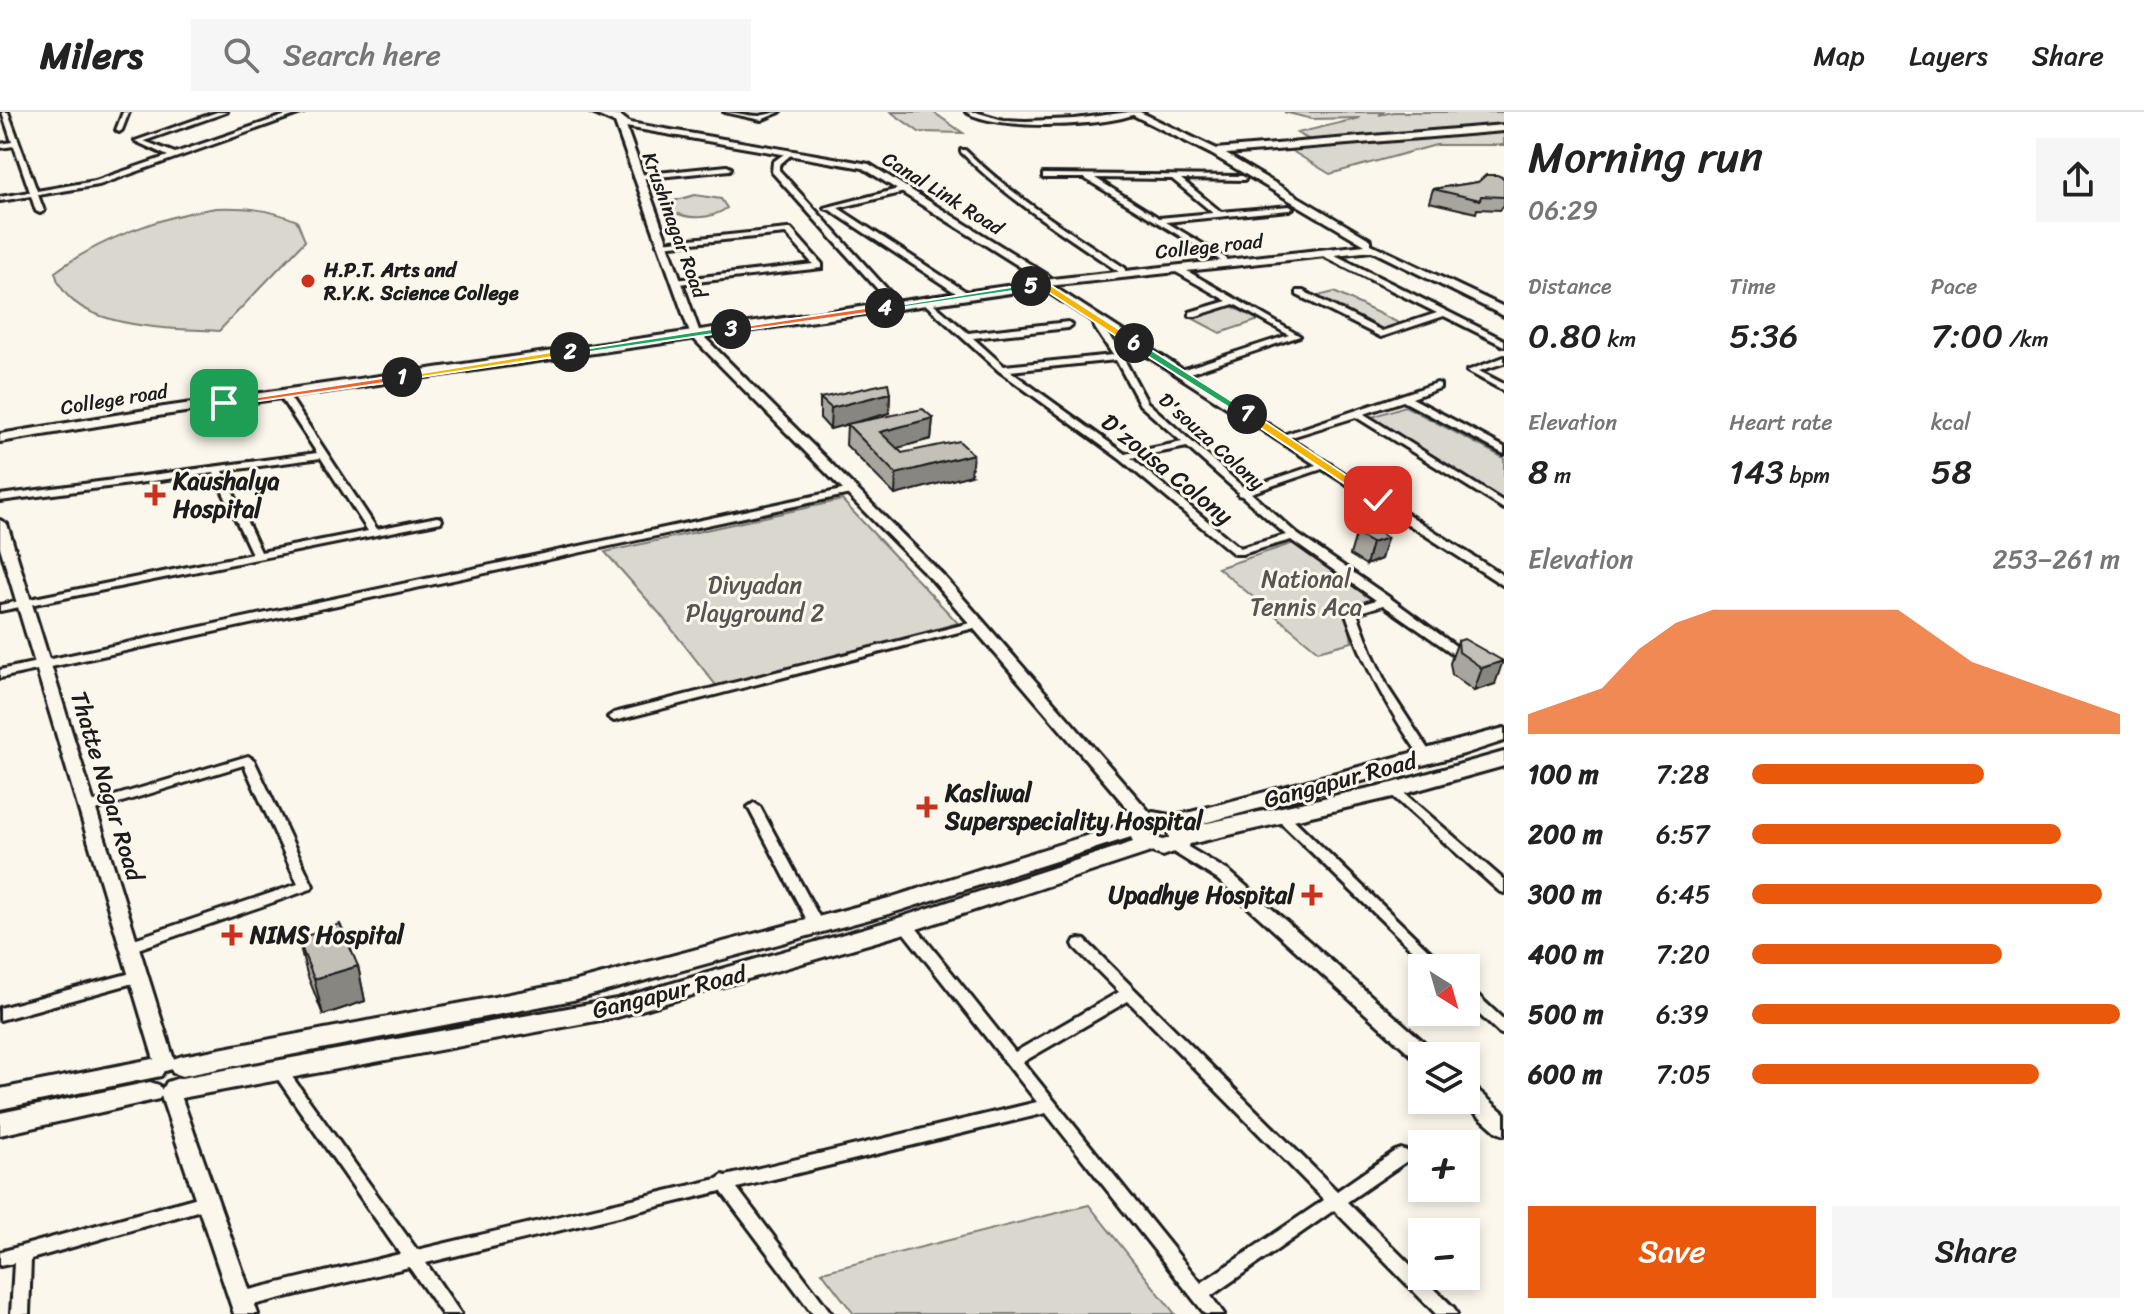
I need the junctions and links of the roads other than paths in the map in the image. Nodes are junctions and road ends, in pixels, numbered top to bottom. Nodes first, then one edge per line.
1 (5, 112) edge
2 (126, 112) edge
3 (224, 112) edge
4 (301, 112) edge
5 (594, 112) edge
6 (727, 112) edge
7 (777, 112) edge
8 (969, 112) edge
9 (1053, 112) edge
10 (1155, 112) edge
11 (1133, 113) edge
12 (614, 118) edge
13 (1073, 122) junction
14 (1504, 128) edge
15 (119, 130) dead end
16 (16, 144) junction
17 (0, 146) edge
18 (963, 151) dead end
19 (1234, 151) junction
20 (790, 152) junction
21 (1215, 152) junction
22 (175, 156) junction
23 (727, 168) dead end
24 (1046, 176) dead end
25 (1086, 176) junction
26 (638, 177) junction
27 (1175, 178) junction
28 (1242, 178) dead end
29 (906, 189) junction
30 (34, 193) junction
31 (0, 199) edge
32 (831, 207) junction
33 (1289, 208) dead end
34 (40, 211) dead end
35 (813, 211) junction
36 (1219, 214) junction
37 (1157, 220) junction
38 (661, 244) junction
39 (1375, 245) junction
40 (1326, 254) junction
41 (1223, 260) junction
42 (1122, 270) junction
43 (1179, 270) junction
44 (678, 282) junction
45 (1045, 282) junction
46 (962, 293) junction
47 (1300, 293) dead end
48 (1504, 300) edge
49 (893, 301) junction
50 (927, 301) junction
51 (1232, 302) junction
52 (1504, 312) edge
53 (1445, 313) junction
54 (1193, 314) dead end
55 (1097, 319) junction
56 (1068, 325) dead end
57 (694, 331) junction
58 (966, 336) junction
59 (1504, 343) edge
60 (1118, 357) junction
61 (1504, 360) edge
62 (1002, 369) junction
63 (1181, 373) junction
64 (1437, 386) dead end
65 (1504, 388) edge
66 (284, 395) junction
67 (1404, 398) junction
68 (1358, 414) junction
69 (0, 435) edge
70 (1282, 437) junction
71 (1188, 444) junction
72 (1504, 451) edge
73 (325, 455) junction
74 (1123, 457) junction
75 (1325, 465) junction
76 (217, 469) junction
77 (851, 491) junction
78 (1242, 493) junction
79 (0, 498) edge
80 (1504, 506) edge
81 (437, 520) dead end
82 (0, 524) edge
83 (374, 532) junction
84 (1293, 536) junction
85 (258, 556) junction
86 (1504, 582) edge
87 (1386, 600) junction
88 (25, 604) junction
89 (0, 608) edge
90 (978, 624) junction
91 (44, 664) junction
92 (1474, 665) edge
93 (0, 674) edge
94 (614, 717) dead end
95 (1504, 734) edge
96 (1427, 757) junction
97 (1504, 759) edge
98 (1393, 790) junction
99 (754, 807) dead end
100 (89, 808) junction
101 (1281, 815) junction
102 (1144, 831) junction
103 (1177, 836) junction
104 (1504, 888) edge
105 (905, 924) junction
106 (817, 926) junction
107 (1080, 944) dead end
108 (130, 946) junction
109 (1425, 954) edge
110 (139, 976) junction
111 (1128, 994) junction
112 (1480, 1006) edge
113 (0, 1014) edge
114 (1504, 1029) edge
115 (1410, 1042) edge
116 (1012, 1061) junction
117 (280, 1071) junction
118 (166, 1079) junction
119 (0, 1099) edge
120 (1480, 1105) edge
121 (1047, 1106) junction
122 (0, 1124) edge
123 (1504, 1126) edge
124 (1401, 1156) dead end
125 (723, 1182) junction
126 (205, 1202) junction
127 (1335, 1203) junction
128 (23, 1254) junction
129 (415, 1258) junction
130 (0, 1259) edge
131 (1199, 1294) junction
132 (243, 1307) edge
133 (20, 1314) edge
134 (452, 1314) edge
135 (823, 1314) edge
136 (1215, 1314) edge
137 (1448, 1314) edge

1 - 16 street
2 - 15 street
3 - 22 street
4 - 22 street
5 - 12 street, Canal Link Road
6 - 7 street
8 - 13 street
9 - 13 street
10 - 19 main road
11 - 13 street
11 - 21 main road
12 - 20 street, Canal Link Road
12 - 26 street, Krushinagar Road
14 - 19 street
16 - 17 street
16 - 30 street
18 - 42 street
19 - 21 street
19 - 39 main road
20 - 29 street, Canal Link Road
20 - 35 street
21 - 39 main road
22 - 30 street
23 - 26 street
24 - 25 street
25 - 27 street
25 - 37 street
26 - 38 street, Krushinagar Road
27 - 28 street
27 - 36 street
29 - 32 street
29 - 45 street, Canal Link Road
30 - 31 street
30 - 34 street
32 - 35 street
32 - 46 street
33 - 36 street
35 - 49 street
36 - 37 street
37 - 41 street
38 - 44 street, Krushinagar Road
38 - 44 street
39 - 40 main road, College road
39 - 41 main road, College road
39 - 48 main road
39 - 52 main road
40 - 43 main road, College road
40 - 53 street
41 - 42 main road, College road
42 - 45 main road, College road
43 - 45 main road, College road
43 - 51 street
44 - 57 street, Krushinagar Road
45 - 46 main road, College road
45 - 50 main road, College road
45 - 55 street, Canal Link Road
46 - 49 main road, College road
47 - 53 street
49 - 57 main road, College road
50 - 57 main road, College road
50 - 58 street, D'zousa Colony
51 - 54 street
51 - 63 street
53 - 59 street
55 - 60 street, D'souza Colony
55 - 63 street, Canal Link Road
56 - 58 street
57 - 66 main road, College road
57 - 69 main road, College road
57 - 77 street
58 - 62 street, D'zousa Colony
60 - 62 street
60 - 71 street, D'souza Colony
61 - 65 street
62 - 74 street, D'zousa Colony
63 - 70 street, Canal Link Road
64 - 67 street
66 - 69 main road, College road
66 - 73 street
67 - 68 street
67 - 72 street
68 - 70 street
68 - 80 street
70 - 75 street, Canal Link Road
71 - 74 street
71 - 78 street, D'souza Colony
73 - 76 street
73 - 83 street
74 - 84 street, D'zousa Colony
75 - 78 street
75 - 86 street, Canal Link Road
76 - 79 street
76 - 85 street
77 - 90 street
77 - 91 street
78 - 84 street, D'souza Colony
81 - 83 street
82 - 88 street, Thatte Nagar Road
83 - 85 street
84 - 87 street
85 - 88 street
87 - 92 street
87 - 96 street
88 - 89 street
88 - 91 street, Thatte Nagar Road
90 - 94 street
90 - 102 street
91 - 93 street
91 - 100 street, Thatte Nagar Road
95 - 96 main road, Gangapur Road
96 - 103 main road, Gangapur Road
97 - 98 main road, Gangapur Road
98 - 101 main road, Gangapur Road
98 - 104 street
99 - 106 street
100 - 108 street, Thatte Nagar Road
100 - 108 street
101 - 103 main road, Gangapur Road
101 - 109 street
102 - 103 main road
102 - 105 main road, Gangapur Road
102 - 106 main road, Gangapur Road
103 - 115 street
105 - 116 street
105 - 117 main road, Gangapur Road
106 - 118 main road, Gangapur Road
107 - 111 street
108 - 110 street, Thatte Nagar Road
110 - 113 street
110 - 118 street, Thatte Nagar Road
111 - 116 street
111 - 127 street
112 - 114 street
116 - 121 street
117 - 118 main road, Gangapur Road
117 - 129 street
118 - 119 main road, Gangapur Road
118 - 122 main road, Gangapur Road
118 - 126 street, Thatte Nagar Road
120 - 123 street
121 - 125 street
121 - 131 street
124 - 127 street
125 - 129 street
125 - 135 street
126 - 128 street
126 - 132 street, Thatte Nagar Road
127 - 131 street
127 - 137 street
128 - 130 street
128 - 133 street
129 - 132 street
129 - 134 street
131 - 136 street

